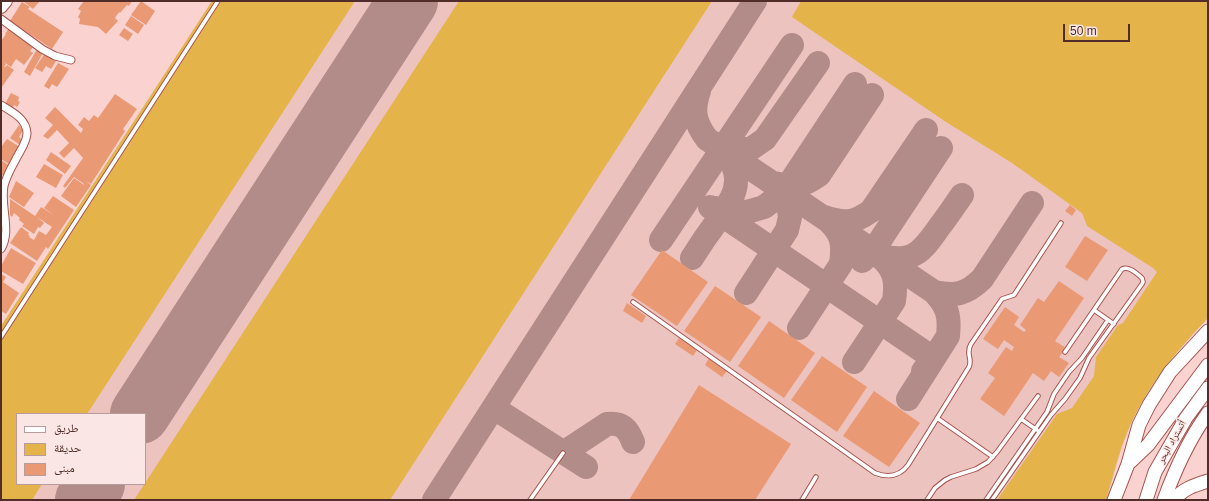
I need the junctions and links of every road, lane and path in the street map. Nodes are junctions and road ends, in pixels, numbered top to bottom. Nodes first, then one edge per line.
1 (6, 1) edge
2 (218, 1) edge
3 (1, 8) edge
4 (1, 19) edge
5 (71, 60) dead end
6 (1, 105) edge
7 (1061, 223) dead end
8 (1, 250) edge
9 (633, 302) dead end
10 (1094, 310) junction
11 (1108, 320) junction
12 (1114, 324) junction
13 (1208, 331) edge
14 (1, 336) edge
15 (1065, 352) dead end
16 (1208, 365) edge
17 (1074, 366) junction
18 (1083, 372) junction
19 (1208, 388) edge
20 (1038, 396) dead end
21 (1208, 413) edge
22 (937, 418) junction
23 (1186, 418) junction
24 (1021, 419) junction
25 (1035, 429) junction
26 (1039, 432) junction
27 (563, 453) dead end
28 (993, 457) junction
29 (1128, 464) junction
30 (816, 477) dead end
31 (1202, 482) edge
32 (530, 500) edge
33 (802, 500) edge
34 (927, 500) edge
35 (986, 500) edge
36 (992, 500) edge
37 (1114, 500) edge
38 (1136, 500) edge
39 (1146, 500) edge
40 (1164, 500) edge
41 (1174, 500) edge

1 - 3 highway
2 - 14 lane
4 - 5 street
6 - 8 street
7 - 22 lane
9 - 22 lane
10 - 11 lane
10 - 12 lane
10 - 15 lane
11 - 12 lane
11 - 17 lane
12 - 18 lane
13 - 29 highway
16 - 29 highway
17 - 18 lane
17 - 25 lane
18 - 26 lane
19 - 23 highway, أتستراد البحر
20 - 24 lane
21 - 40 highway, أتستراد البحر
22 - 28 lane
23 - 38 highway
23 - 39 highway, أتستراد البحر
24 - 25 lane
24 - 28 lane
25 - 26 lane
25 - 35 lane
26 - 36 lane
27 - 32 lane
28 - 34 lane
29 - 37 highway
30 - 33 lane
31 - 41 highway

